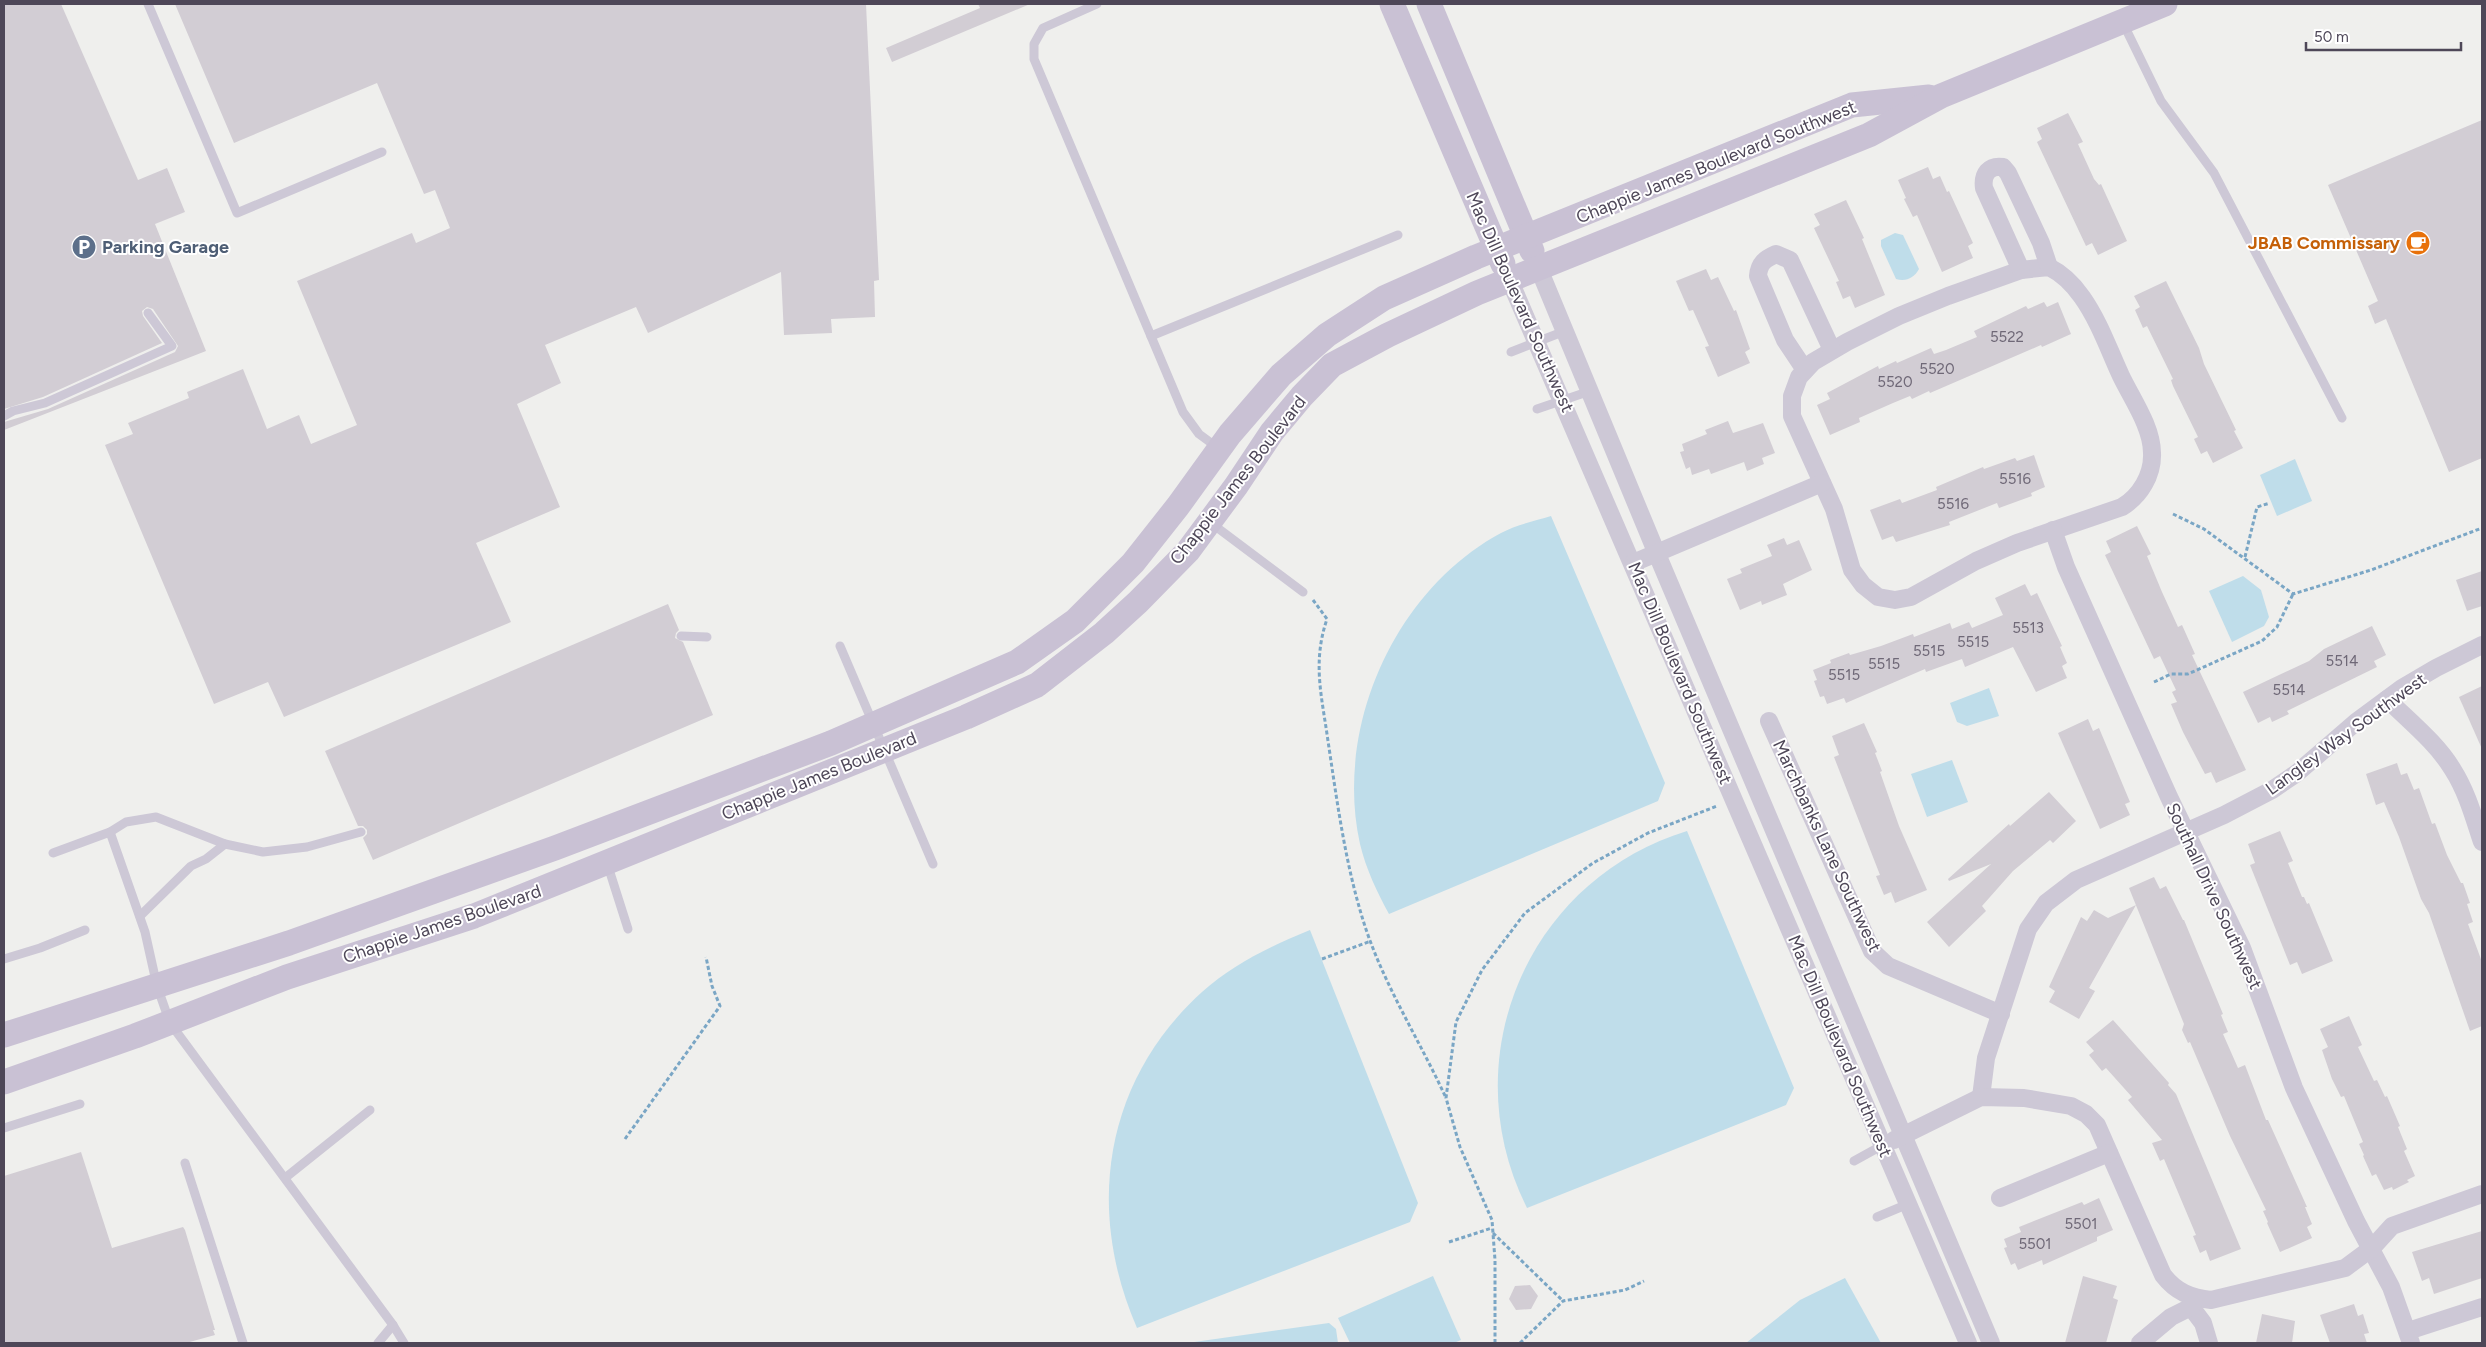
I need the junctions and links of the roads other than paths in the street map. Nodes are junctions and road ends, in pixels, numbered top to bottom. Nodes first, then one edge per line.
1 (148, 4) edge
2 (1097, 4) edge
3 (1392, 4) edge
4 (1429, 4) edge
5 (2164, 4) edge
6 (2122, 21) junction
7 (1941, 96) junction
8 (382, 152) dead end
9 (1398, 235) dead end
10 (1526, 236) junction
11 (1496, 249) junction
12 (2049, 267) junction
13 (1539, 269) junction
14 (2021, 270) junction
15 (1510, 281) junction
16 (148, 313) dead end
17 (1565, 331) junction
18 (1151, 336) junction
19 (1537, 341) junction
20 (1832, 350) junction
21 (1511, 352) dead end
22 (1804, 370) junction
23 (1590, 392) junction
24 (1563, 401) junction
25 (1537, 409) dead end
26 (4, 416) edge
27 (2342, 418) dead end
28 (1220, 449) junction
29 (1822, 483) junction
30 (1210, 522) junction
31 (2053, 530) junction
32 (1657, 554) junction
33 (1632, 563) junction
34 (1303, 592) road end
35 (681, 636) dead end
36 (707, 637) dead end
37 (2482, 645) edge
38 (840, 646) dead end
39 (2388, 699) junction
40 (1768, 721) dead end
41 (872, 724) junction
42 (883, 750) junction
43 (2186, 831) junction
44 (110, 832) junction
45 (361, 832) dead end
46 (2482, 842) edge
47 (225, 844) junction
48 (53, 853) dead end
49 (607, 863) junction
50 (933, 864) dead end
51 (140, 916) junction
52 (628, 929) dead end
53 (86, 930) dead end
54 (4, 959) edge
55 (157, 986) junction
56 (2001, 1014) junction
57 (170, 1023) junction
58 (4, 1035) edge
59 (4, 1082) edge
60 (1982, 1097) junction
61 (80, 1104) dead end
62 (370, 1110) dead end
63 (4, 1128) edge
64 (1904, 1135) junction
65 (1883, 1145) junction
66 (2109, 1153) junction
67 (1854, 1160) dead end
68 (186, 1163) dead end
69 (285, 1178) junction
70 (2482, 1194) edge
71 (2000, 1198) dead end
72 (1908, 1204) junction
73 (1877, 1217) dead end
74 (2372, 1248) junction
75 (2193, 1303) junction
76 (2482, 1307) edge
77 (393, 1325) junction
78 (2410, 1337) edge
79 (242, 1343) edge
80 (378, 1343) edge
81 (404, 1343) edge
82 (1968, 1343) edge
83 (1991, 1343) edge
84 (2140, 1343) edge
85 (2209, 1343) edge

1 - 8 lane
2 - 18 lane
3 - 11 street, Mac Dill Boulevard Southwest
4 - 10 street, Mac Dill Boulevard Southwest
5 - 6 street, Chappie James Boulevard Southwest
6 - 7 street, Chappie James Boulevard Southwest
6 - 27 lane
7 - 10 street, Chappie James Boulevard Southwest
7 - 13 street, Chappie James Boulevard Southwest
9 - 18 lane
10 - 11 street, Chappie James Boulevard Southwest
10 - 13 street, Mac Dill Boulevard Southwest
11 - 15 street, Mac Dill Boulevard Southwest
11 - 28 street, Chappie James Boulevard
12 - 14 street
12 - 14 street
12 - 31 street
13 - 15 street, Chappie James Boulevard Southwest
13 - 17 street, Mac Dill Boulevard Southwest
14 - 20 street
15 - 19 street, Mac Dill Boulevard Southwest
15 - 30 street, Chappie James Boulevard
16 - 26 lane
17 - 19 lane
17 - 23 street, Mac Dill Boulevard Southwest
18 - 28 lane
19 - 21 lane
19 - 24 street, Mac Dill Boulevard Southwest
20 - 22 street
20 - 22 street
22 - 29 street
23 - 24 lane
23 - 32 street, Mac Dill Boulevard Southwest
24 - 25 lane
24 - 33 street, Mac Dill Boulevard Southwest
28 - 41 street, Chappie James Boulevard
29 - 31 street
29 - 32 street
30 - 34 lane
30 - 42 street, Chappie James Boulevard
31 - 43 street, Southall Drive Southwest
32 - 33 street
32 - 64 street, Mac Dill Boulevard Southwest
33 - 65 street, Mac Dill Boulevard Southwest
35 - 36 lane
37 - 39 street, Langley Way Southwest
38 - 41 lane
39 - 43 street, Langley Way Southwest
39 - 46 street
40 - 56 street, Marchbanks Lane Southwest
41 - 42 lane
41 - 55 street, Chappie James Boulevard
42 - 49 street, Chappie James Boulevard
42 - 50 lane
43 - 56 street, Langley Way Southwest
43 - 74 street, Southall Drive Southwest
44 - 47 lane
44 - 48 lane
44 - 51 lane
45 - 47 lane
47 - 51 lane
49 - 52 lane
49 - 57 street, Chappie James Boulevard
51 - 55 lane
53 - 54 lane
55 - 57 lane
55 - 58 street, Chappie James Boulevard
56 - 60 street, Langley Way Southwest
57 - 59 street, Chappie James Boulevard
57 - 69 lane
60 - 64 street
60 - 66 street
61 - 63 lane
62 - 69 lane
64 - 65 street
64 - 83 street, Mac Dill Boulevard Southwest
65 - 67 lane
65 - 72 street, Mac Dill Boulevard Southwest
66 - 71 street
66 - 75 street
68 - 79 lane
69 - 77 lane
70 - 74 street
72 - 73 lane
72 - 82 street, Mac Dill Boulevard Southwest
74 - 75 street
74 - 78 street, Southall Drive Southwest
75 - 84 street
75 - 85 street
76 - 78 street
77 - 80 lane
77 - 81 lane

